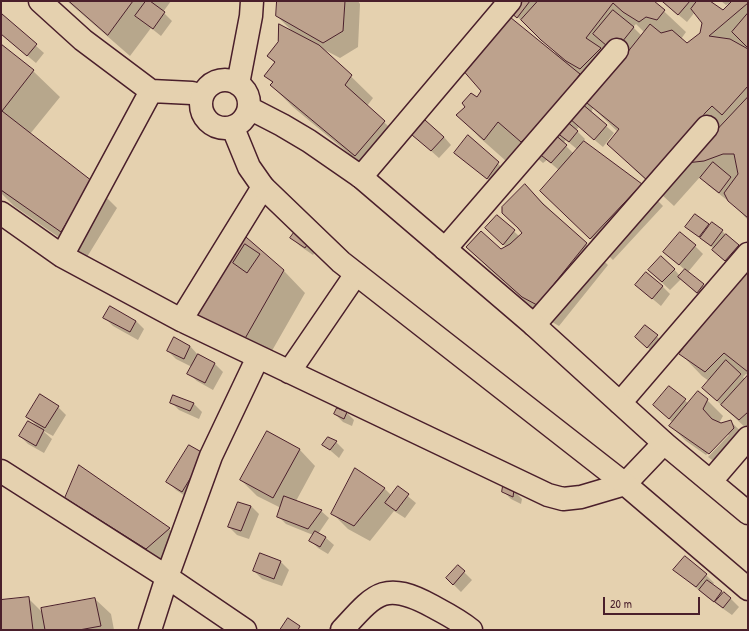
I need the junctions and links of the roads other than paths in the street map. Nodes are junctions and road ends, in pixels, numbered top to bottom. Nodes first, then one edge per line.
1 (40, 1) edge
2 (252, 1) edge
3 (510, 1) edge
4 (617, 50) dead end
5 (238, 84) junction
6 (151, 91) junction
7 (201, 96) junction
8 (249, 108) junction
9 (707, 127) dead end
10 (233, 128) junction
11 (361, 177) junction
12 (263, 188) junction
13 (1, 213) edge
14 (445, 249) junction
15 (748, 254) edge
16 (62, 256) junction
17 (356, 274) junction
18 (181, 320) junction
19 (534, 325) junction
20 (258, 357) junction
21 (289, 372) junction
22 (620, 403) junction
23 (748, 438) edge
24 (664, 443) junction
25 (1, 471) edge
26 (711, 482) junction
27 (625, 484) junction
28 (748, 513) edge
29 (167, 577) junction
30 (748, 589) edge
31 (150, 630) edge
32 (245, 630) edge
33 (342, 630) edge
34 (471, 630) edge

1 - 6 street
2 - 5 street
3 - 11 street
4 - 14 street
5 - 7 street
5 - 8 street
6 - 7 street
6 - 16 street
7 - 10 street
8 - 10 street
8 - 11 street
9 - 19 street
10 - 12 street
11 - 14 street
12 - 17 street
12 - 18 street
13 - 16 street
14 - 19 street
15 - 22 street
16 - 18 street
17 - 21 street
17 - 27 street
18 - 20 street
19 - 22 street
20 - 21 street
20 - 29 street
21 - 27 street
22 - 24 street
23 - 26 street
24 - 26 street
24 - 27 street
25 - 29 street
26 - 28 street
27 - 30 street
29 - 31 street
29 - 32 street
33 - 34 street

